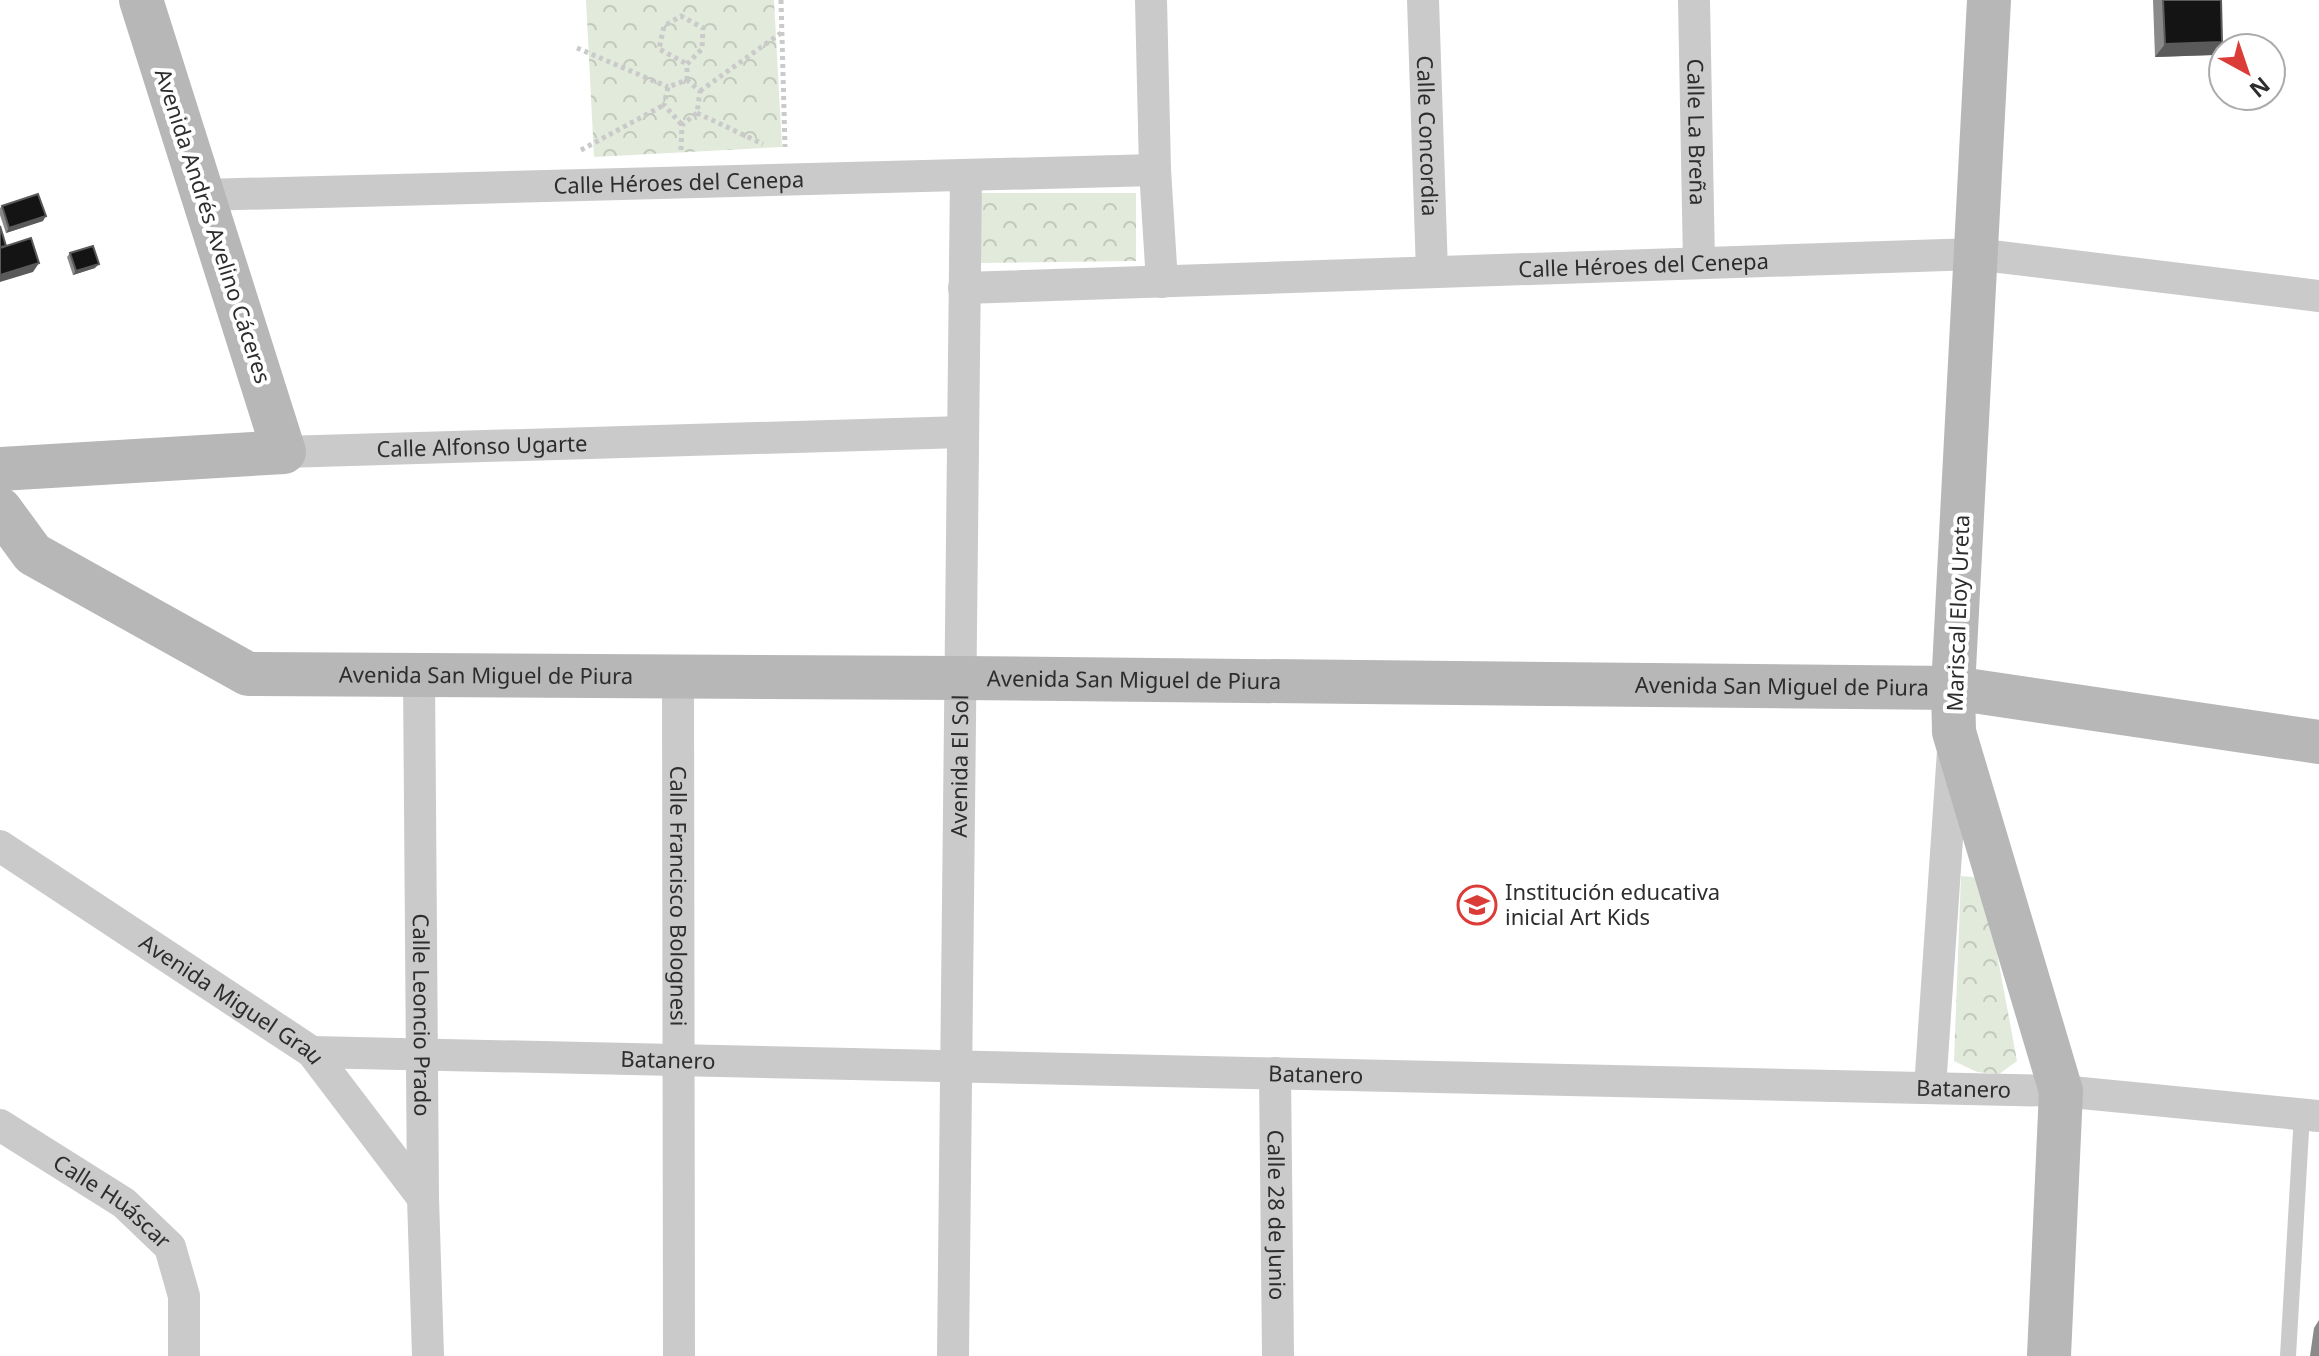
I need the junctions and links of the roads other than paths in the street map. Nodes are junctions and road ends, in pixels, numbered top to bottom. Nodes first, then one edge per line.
1 (141, 0) edge
2 (1151, 0) edge
3 (1423, 0) edge
4 (1694, 0) edge
5 (1989, 0) edge
6 (1155, 170) junction
7 (966, 175) junction
8 (203, 195) junction
9 (1975, 254) junction
10 (1699, 263) junction
11 (1432, 272) junction
12 (1162, 282) junction
13 (964, 288) junction
14 (2319, 296) edge
15 (963, 432) junction
16 (284, 452) junction
17 (0, 469) edge
18 (0, 509) edge
19 (419, 675) junction
20 (678, 676) junction
21 (960, 678) junction
22 (1953, 688) junction
23 (1954, 732) junction
24 (2319, 742) edge
25 (0, 846) edge
26 (312, 1052) junction
27 (422, 1054) junction
28 (678, 1060) junction
29 (956, 1066) junction
30 (1275, 1073) junction
31 (1930, 1088) junction
32 (2061, 1091) junction
33 (2310, 1115) edge
34 (0, 1125) edge
35 (423, 1198) junction
36 (184, 1356) edge
37 (428, 1356) edge
38 (679, 1356) edge
39 (953, 1356) edge
40 (1278, 1356) edge
41 (2049, 1356) edge
42 (2288, 1356) edge

1 - 8 street, Avenida Andrés Avelino Cáceres
2 - 6 street
3 - 11 street, Calle Concordia
4 - 10 street, Calle La Breña
5 - 9 street, Mariscal Eloy Ureta
6 - 7 street, Calle Héroes del Cenepa
6 - 12 street
7 - 8 street, Calle Héroes del Cenepa
7 - 13 street, Avenida El Sol
8 - 16 street, Avenida Andrés Avelino Cáceres
9 - 10 street, Calle Héroes del Cenepa
9 - 14 street, Calle Héroes del Cenepa
9 - 22 street, Mariscal Eloy Ureta
10 - 11 street, Calle Héroes del Cenepa
11 - 12 street, Calle Héroes del Cenepa
12 - 13 street, Calle Héroes del Cenepa
13 - 15 street, Avenida El Sol
15 - 16 street, Calle Alfonso Ugarte
15 - 21 street, Avenida El Sol
16 - 17 street, Calle Alfonso Ugarte
18 - 19 street, Avenida San Miguel de Piura
19 - 20 street, Avenida San Miguel de Piura
19 - 27 street, Calle Leoncio Prado
20 - 21 street, Avenida San Miguel de Piura
20 - 28 street, Calle Francisco Bolognesi
21 - 22 street, Avenida San Miguel de Piura
21 - 29 street, Avenida El Sol
22 - 23 street, Mariscal Eloy Ureta
22 - 24 street, Avenida San Miguel de Piura
23 - 31 street
23 - 32 street, Mariscal Eloy Ureta
25 - 26 street, Avenida Miguel Grau
26 - 27 street, Batanero
26 - 35 street, Avenida Miguel Grau
27 - 28 street, Batanero
27 - 35 street, Calle Leoncio Prado
28 - 29 street, Batanero
28 - 38 street, Calle Francisco Bolognesi
29 - 30 street, Batanero
29 - 39 street, Avenida El Sol
30 - 31 street, Batanero
30 - 40 street, Calle 28 de Junio
31 - 32 street, Batanero
32 - 33 street, Batanero
32 - 41 street, Mariscal Eloy Ureta
33 - 42 lane
34 - 36 street, Calle Huáscar
35 - 37 street, Calle Leoncio Prado

